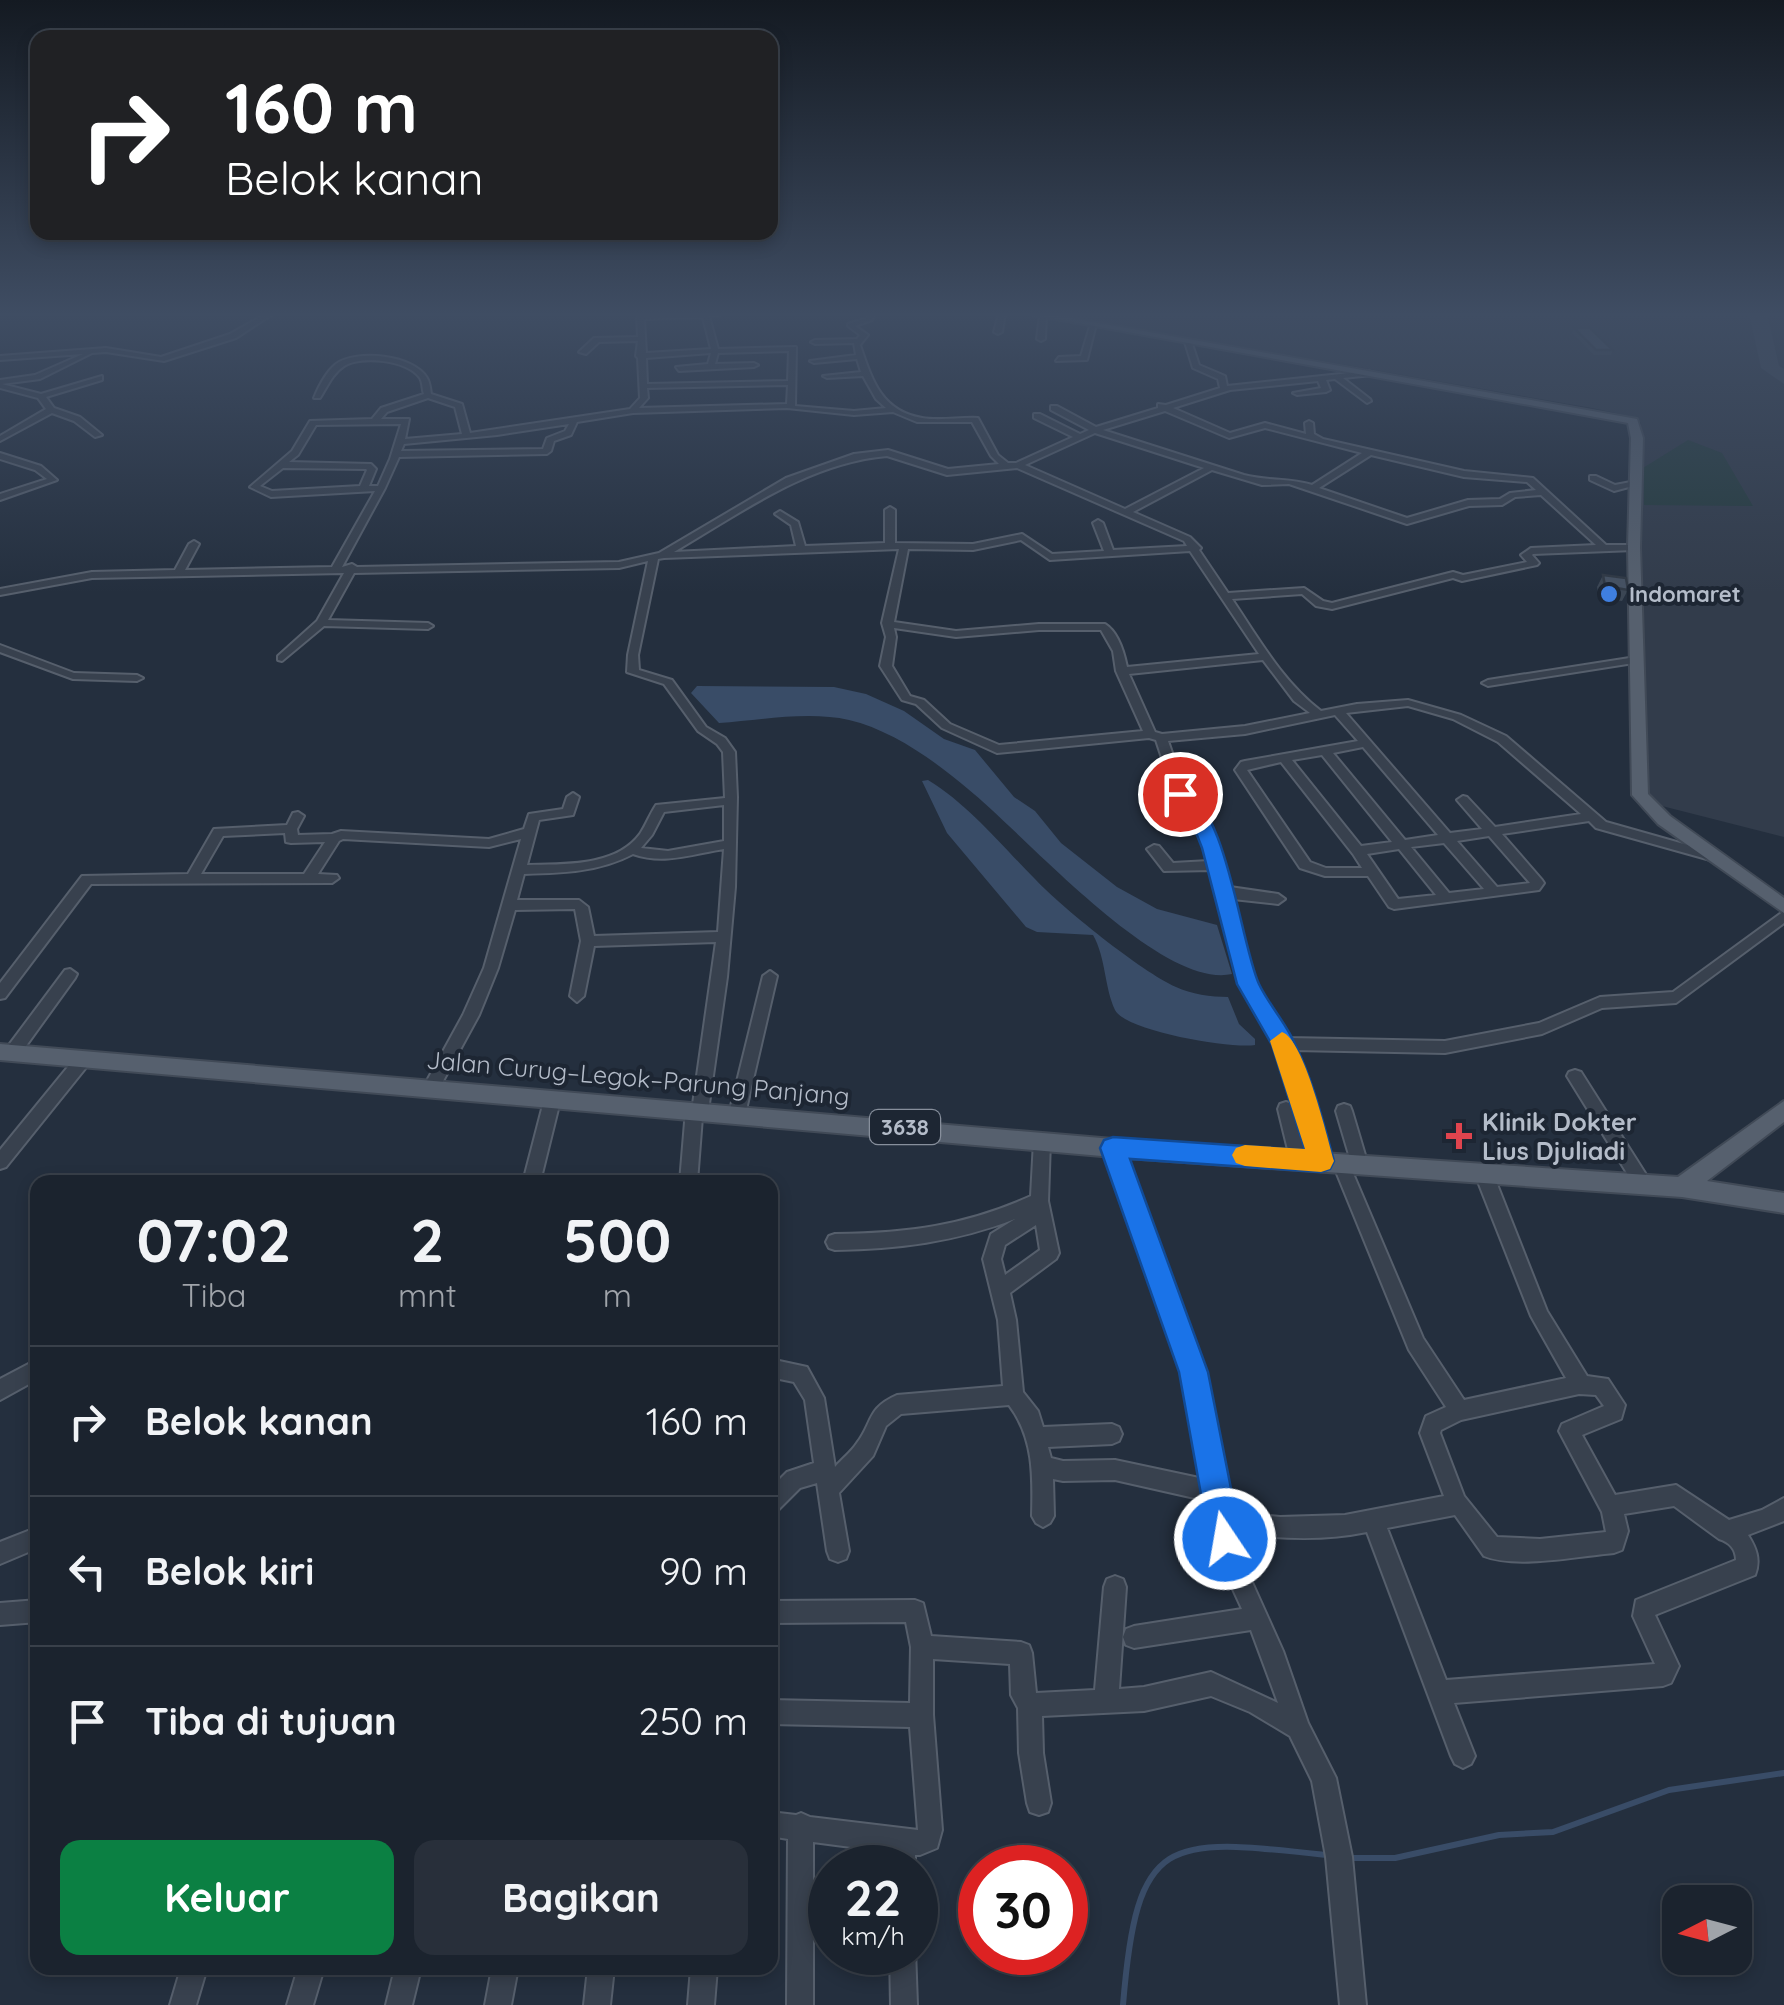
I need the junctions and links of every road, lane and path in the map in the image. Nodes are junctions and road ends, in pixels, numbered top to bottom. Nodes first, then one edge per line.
1 (49, 407) edge
2 (395, 407) edge
3 (460, 407) edge
4 (639, 407) edge
5 (772, 407) edge
6 (795, 407) edge
7 (890, 407) edge
8 (1159, 407) edge
9 (1162, 407) edge
10 (1555, 407) edge
11 (51, 410) junction
12 (894, 410) junction
13 (634, 411) junction
14 (575, 418) junction
15 (374, 422) junction
16 (1310, 423) dead end
17 (1095, 430) junction
18 (497, 433) junction
19 (466, 434) junction
20 (98, 435) dead end
21 (1078, 436) junction
22 (1312, 438) junction
23 (0, 440) edge
24 (400, 442) junction
25 (564, 450) dead end
26 (547, 451) junction
27 (1370, 452) junction
28 (399, 454) junction
29 (488, 455) junction
30 (0, 456) edge
31 (283, 465) junction
32 (1011, 465) junction
33 (1212, 467) junction
34 (1593, 478) dead end
35 (1636, 484) junction
36 (382, 488) junction
37 (363, 489) junction
38 (1312, 489) junction
39 (1545, 492) junction
40 (0, 497) edge
41 (890, 510) dead end
42 (1128, 511) junction
43 (780, 514) dead end
44 (1098, 523) dead end
45 (194, 544) dead end
46 (890, 546) junction
47 (904, 547) junction
48 (1634, 547) junction
49 (1196, 548) junction
50 (1604, 548) junction
51 (801, 550) junction
52 (1109, 551) junction
53 (658, 557) junction
54 (337, 568) junction
55 (352, 568) junction
56 (179, 573) junction
57 (0, 592) edge
58 (1225, 596) junction
59 (887, 623) junction
60 (320, 624) junction
61 (428, 626) dead end
62 (0, 648) edge
63 (1267, 656) junction
64 (282, 658) dead end
65 (1636, 660) junction
66 (1122, 670) junction
67 (137, 678) dead end
68 (1488, 683) dead end
69 (1337, 710) junction
70 (1318, 714) junction
71 (1156, 736) junction
72 (1368, 743) junction
73 (1324, 750) junction
74 (1284, 758) junction
75 (573, 797) dead end
76 (1463, 800) dead end
77 (730, 801) junction
78 (1588, 816) junction
79 (1492, 830) junction
80 (530, 832) junction
81 (334, 838) junction
82 (1448, 838) junction
83 (1403, 843) junction
84 (730, 844) junction
85 (631, 849) junction
86 (1154, 849) dead end
87 (1358, 851) junction
88 (1714, 857) junction
89 (1217, 865) junction
90 (521, 870) junction
91 (1372, 872) junction
92 (309, 877) junction
93 (192, 878) junction
94 (332, 878) dead end
95 (1224, 890) junction
96 (1494, 892) junction
97 (1446, 898) junction
98 (1278, 899) dead end
99 (512, 905) junction
100 (1784, 907) edge
101 (1784, 916) edge
102 (722, 936) junction
103 (588, 942) junction
104 (70, 974) dead end
105 (770, 976) dead end
106 (0, 994) edge
107 (577, 996) dead end
108 (1284, 1044) junction
109 (6, 1053) edge
110 (82, 1060) junction
111 (1574, 1076) dead end
112 (431, 1088) junction
113 (552, 1100) junction
114 (1286, 1109) dead end
115 (1784, 1110) edge
116 (697, 1111) junction
117 (1344, 1112) dead end
118 (737, 1114) junction
119 (1042, 1141) junction
120 (1113, 1148) junction
121 (0, 1162) edge
122 (1330, 1162) junction
123 (1484, 1174) junction
124 (533, 1175) edge
125 (690, 1175) edge
126 (1635, 1184) junction
127 (1682, 1188) junction
128 (1784, 1203) edge
129 (1041, 1206) junction
130 (835, 1242) dead end
131 (999, 1290) junction
132 (778, 1370) edge
133 (30, 1372) edge
134 (1581, 1385) junction
135 (4, 1386) edge
136 (1014, 1396) junction
137 (1460, 1410) junction
138 (1112, 1434) dead end
139 (1038, 1437) junction
140 (1042, 1466) junction
141 (826, 1480) junction
142 (1215, 1492) junction
143 (778, 1496) edge
144 (1456, 1504) junction
145 (1610, 1506) junction
146 (1784, 1509) edge
147 (1043, 1516) dead end
148 (1373, 1520) junction
149 (1220, 1521) junction
150 (1733, 1530) junction
151 (30, 1540) edge
152 (838, 1551) dead end
153 (0, 1553) edge
154 (1115, 1587) dead end
155 (30, 1612) edge
156 (778, 1612) edge
157 (0, 1614) edge
158 (1256, 1618) junction
159 (1134, 1636) dead end
160 (922, 1647) junction
161 (1441, 1692) junction
162 (1106, 1701) junction
163 (1030, 1704) junction
164 (778, 1712) edge
165 (921, 1715) junction
166 (1298, 1728) junction
167 (1464, 1756) dead end
168 (1039, 1803) dead end
169 (778, 1824) edge
170 (800, 1825) junction
171 (902, 1841) junction
172 (902, 1845) edge
173 (192, 1975) edge
174 (309, 1975) edge
175 (406, 1975) edge
176 (504, 1975) edge
177 (601, 1975) edge
178 (704, 1975) edge
179 (903, 1975) edge
180 (183, 2005) edge
181 (300, 2005) edge
182 (399, 2005) edge
183 (498, 2005) edge
184 (597, 2005) edge
185 (702, 2005) edge
186 (800, 2005) edge
187 (904, 2005) edge
188 (1353, 2005) edge

1 - 11 street
2 - 15 street
3 - 19 street
4 - 13 street
5 - 13 street
6 - 12 street
7 - 12 street
8 - 17 street
9 - 22 street
10 - 35 main road
11 - 20 street
11 - 23 street
12 - 32 street
13 - 14 street
14 - 18 street
14 - 26 street
15 - 24 street
15 - 31 street
16 - 22 street
17 - 21 street
17 - 21 street
17 - 33 street
18 - 19 street
18 - 29 street
19 - 24 street
21 - 32 street
22 - 27 street
24 - 28 street
25 - 26 street
26 - 29 street
27 - 38 street
27 - 39 street
28 - 29 street
28 - 36 street
30 - 40 street
31 - 37 street
31 - 37 street
32 - 42 street
32 - 53 street
33 - 38 street
33 - 42 street
34 - 35 street
35 - 48 main road
36 - 37 street
36 - 54 street
38 - 39 street
39 - 50 street
41 - 46 street
42 - 49 street
43 - 51 street
44 - 52 street
45 - 56 street
46 - 47 street
46 - 51 street
47 - 52 street
47 - 59 street
48 - 50 street
48 - 65 main road
49 - 52 street
49 - 58 street
50 - 58 street
51 - 53 street
53 - 55 street
53 - 77 street
54 - 55 street
54 - 56 street
55 - 60 street
56 - 57 street
58 - 63 street
59 - 66 street
59 - 71 street
60 - 61 street
60 - 64 street
62 - 67 street
63 - 66 street
63 - 70 street
65 - 68 street
65 - 88 main road
66 - 71 street
69 - 70 street
69 - 72 street
69 - 78 street
70 - 71 street
71 - 89 street
72 - 73 street
72 - 82 street
73 - 74 street
73 - 83 street
74 - 87 street
74 - 91 street
75 - 80 street
76 - 79 street
77 - 84 street
77 - 85 street
78 - 79 street
78 - 88 street
79 - 82 street
79 - 96 street
80 - 81 street
80 - 90 street
81 - 92 street
81 - 93 street
82 - 83 street
82 - 96 street
83 - 87 street
83 - 97 street
84 - 85 street
84 - 102 street
85 - 90 street
86 - 89 street
87 - 91 street
88 - 100 main road
89 - 95 street
90 - 99 street
91 - 97 street
92 - 93 street
92 - 94 street
93 - 106 street
95 - 98 street
95 - 108 street
96 - 97 street
99 - 103 street
99 - 112 street
101 - 108 street
102 - 103 street
102 - 116 street
103 - 107 street
104 - 109 street
105 - 118 street
108 - 122 street
109 - 110 main road, Jalan Curug–Legok–Parung Panjang / 3638
110 - 112 main road, Jalan Curug–Legok–Parung Panjang / 3638
110 - 121 street
111 - 126 street
112 - 113 main road, Jalan Curug–Legok–Parung Panjang / 3638
113 - 116 main road, Jalan Curug–Legok–Parung Panjang / 3638
113 - 124 street
114 - 122 street
115 - 127 main road
116 - 118 main road, Jalan Curug–Legok–Parung Panjang / 3638
116 - 125 street
117 - 122 street
118 - 119 main road, Jalan Curug–Legok–Parung Panjang / 3638
119 - 120 main road, Jalan Curug–Legok–Parung Panjang / 3638
119 - 129 street
120 - 122 main road, Jalan Curug–Legok–Parung Panjang / 3638
120 - 142 street
122 - 123 main road, Jalan Curug–Legok–Parung Panjang / 3638
122 - 137 street
123 - 126 main road, Jalan Curug–Legok–Parung Panjang / 3638
123 - 134 street
126 - 127 main road, Jalan Curug–Legok–Parung Panjang / 3638
127 - 128 main road, Jalan Curug–Legok–Parung Panjang
129 - 130 street
129 - 131 street
129 - 131 street
131 - 136 street
132 - 141 street
133 - 135 street
134 - 137 street
134 - 145 street
136 - 139 street
136 - 141 street
137 - 144 street
138 - 139 street
139 - 140 street
140 - 142 street
140 - 147 street
141 - 143 street
141 - 152 street
142 - 149 street
144 - 145 street
144 - 148 street
145 - 150 street
146 - 150 street
148 - 149 street
148 - 161 street
149 - 158 street
150 - 161 street
151 - 153 street
154 - 162 street
155 - 157 street
156 - 160 street
158 - 159 street
158 - 166 street
160 - 163 street
160 - 165 street
161 - 167 street
162 - 163 street
162 - 166 street
163 - 168 street
164 - 165 street
165 - 171 street
166 - 188 street
169 - 170 street
170 - 171 street
170 - 186 street
171 - 172 street
173 - 180 street
174 - 181 street
175 - 182 street
176 - 183 street
177 - 184 street
178 - 185 street
179 - 187 street

